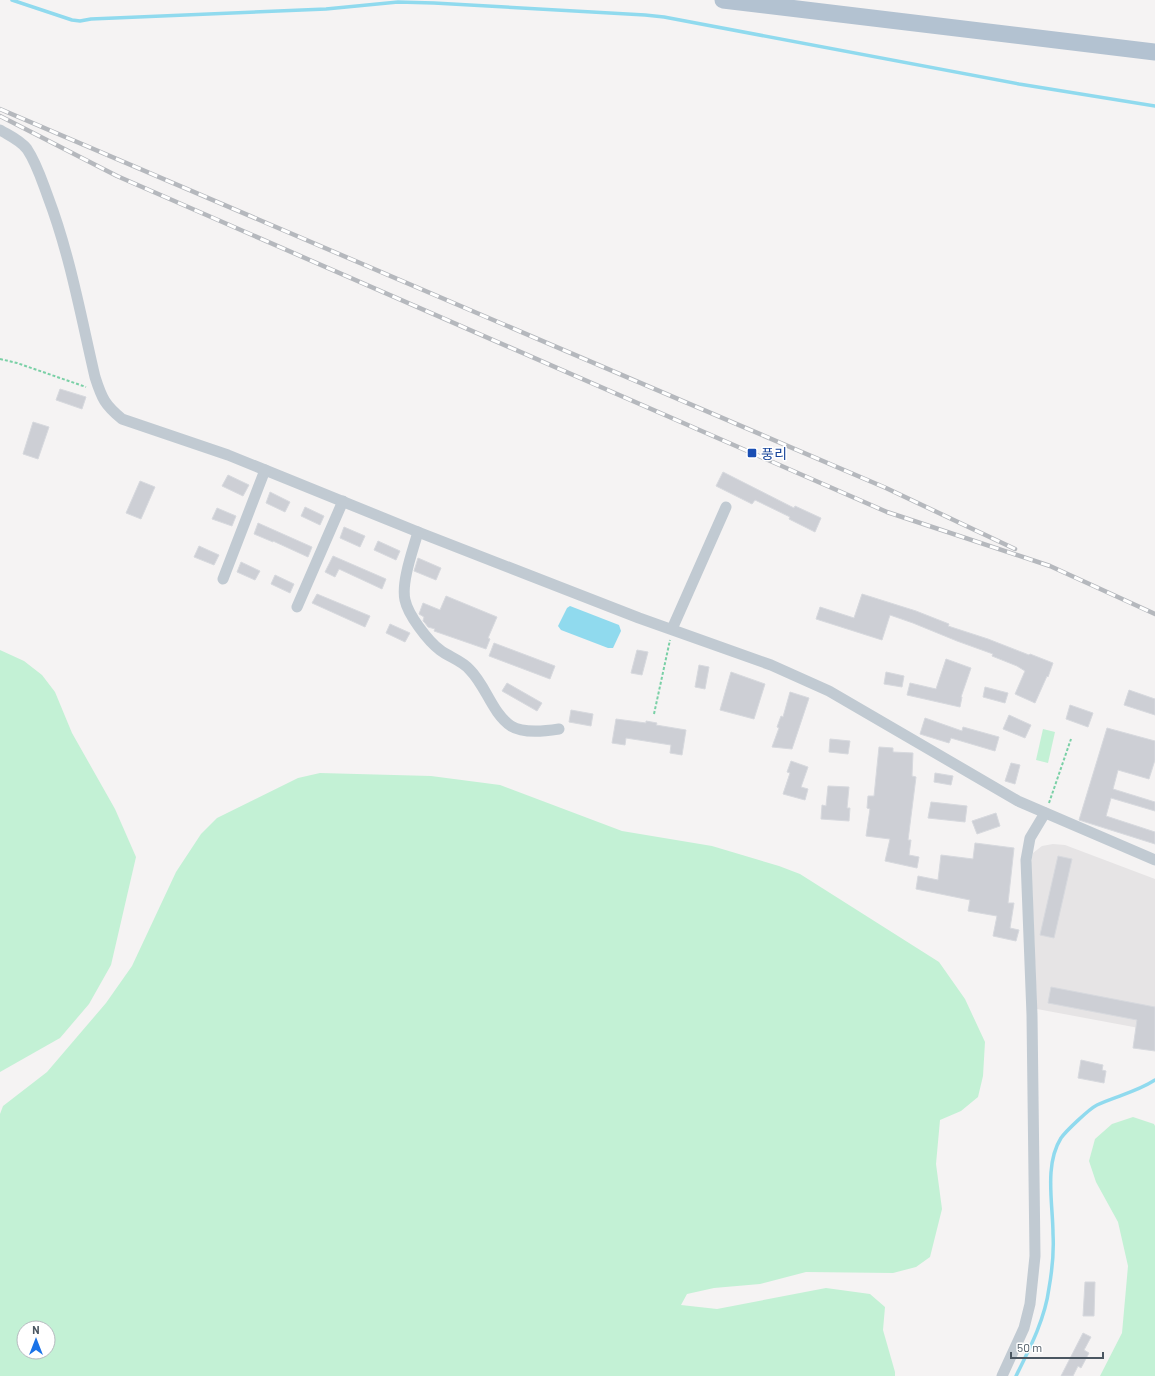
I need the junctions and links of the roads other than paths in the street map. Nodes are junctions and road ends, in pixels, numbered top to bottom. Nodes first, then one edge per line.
1 (723, 0) edge
2 (1155, 52) edge
3 (0, 130) edge
4 (266, 470) junction
5 (343, 501) junction
6 (726, 506) dead end
7 (418, 532) junction
8 (223, 579) dead end
9 (297, 607) dead end
10 (672, 629) junction
11 (559, 728) dead end
12 (1045, 813) junction
13 (1155, 860) edge
14 (1002, 1376) edge

1 - 2 main road
3 - 4 street
4 - 5 street
4 - 8 street
5 - 7 street
5 - 9 street
6 - 10 street
7 - 10 street
7 - 11 street
10 - 12 street
12 - 13 street
12 - 14 street

